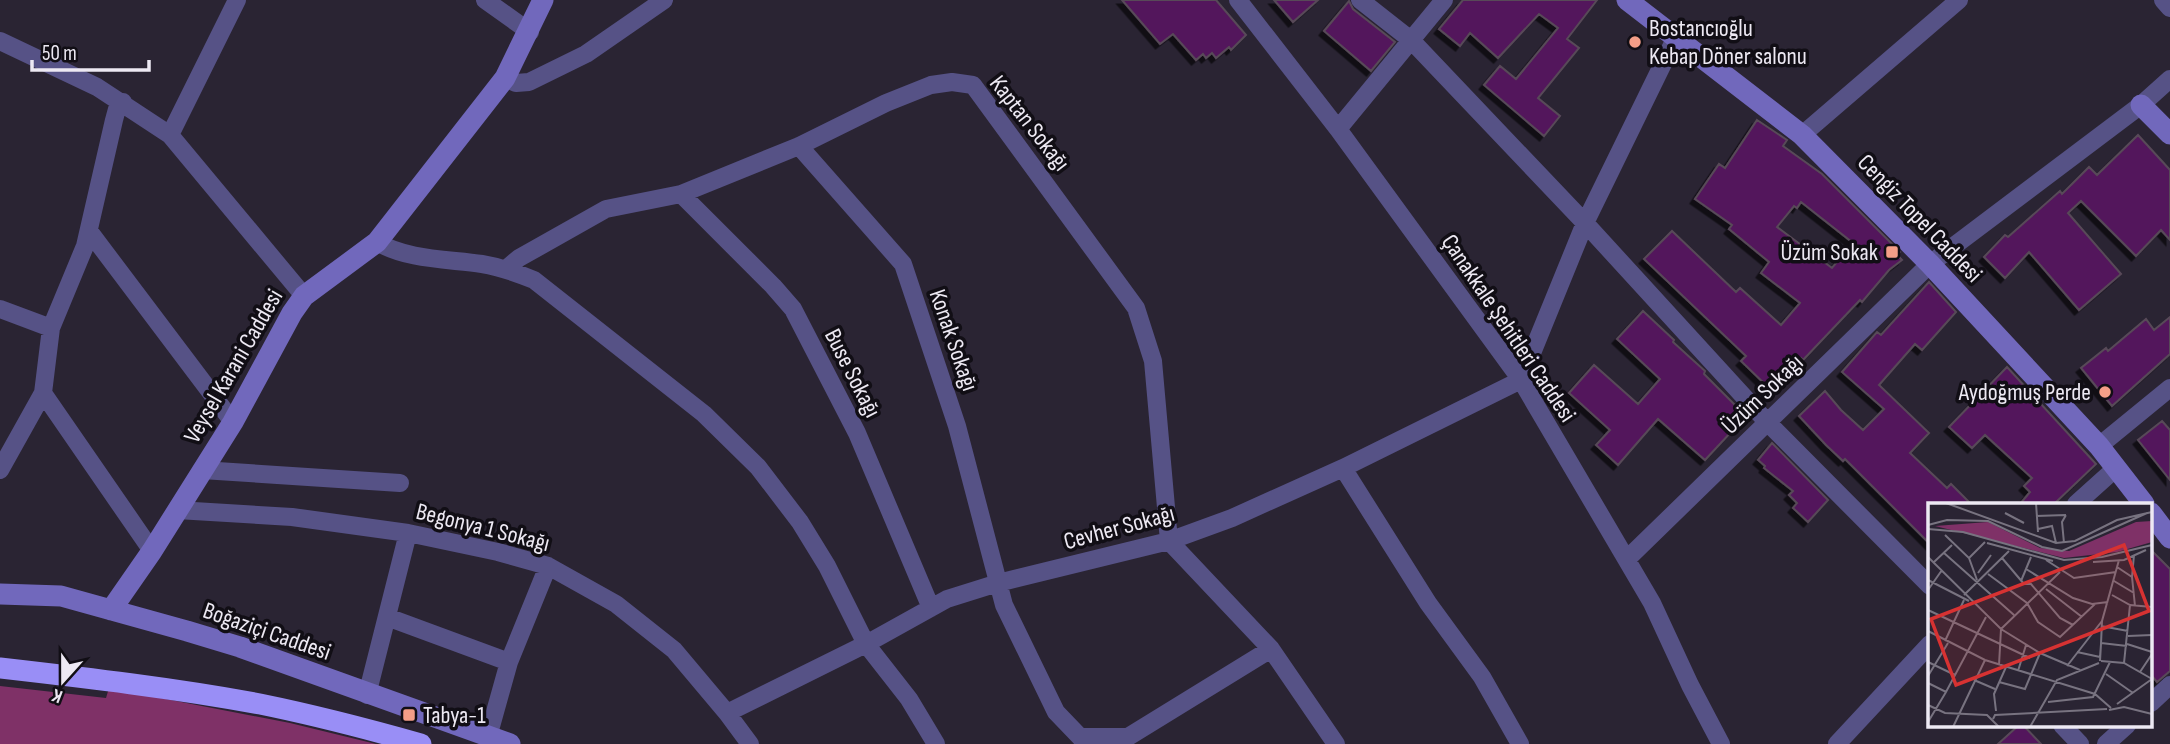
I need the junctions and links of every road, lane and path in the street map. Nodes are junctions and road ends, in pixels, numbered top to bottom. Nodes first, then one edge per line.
1 (237, 0) edge
2 (485, 0) edge
3 (543, 0) edge
4 (664, 0) edge
5 (1238, 0) edge
6 (1360, 0) edge
7 (1444, 0) edge
8 (1627, 0) edge
9 (1959, 0) edge
10 (2163, 0) edge
11 (2170, 8) edge
12 (530, 32) junction
13 (1675, 39) junction
14 (1411, 40) junction
15 (0, 41) edge
16 (505, 78) junction
17 (2170, 79) edge
18 (123, 102) junction
19 (2141, 105) junction
20 (1338, 129) junction
21 (2170, 134) edge
22 (170, 135) junction
23 (1802, 135) junction
24 (799, 146) junction
25 (681, 194) junction
26 (1585, 223) junction
27 (89, 230) junction
28 (377, 242) junction
29 (1930, 264) junction
30 (506, 269) junction
31 (304, 296) junction
32 (0, 309) edge
33 (51, 328) junction
34 (1521, 380) junction
35 (2170, 388) edge
36 (43, 393) junction
37 (233, 422) junction
38 (1768, 423) junction
39 (2099, 446) junction
40 (1343, 468) junction
41 (2116, 468) junction
42 (0, 470) edge
43 (202, 470) junction
44 (400, 483) dead end
45 (2077, 503) edge
46 (2143, 503) edge
47 (177, 510) junction
48 (2152, 514) edge
49 (408, 533) junction
50 (2170, 538) edge
51 (1169, 541) junction
52 (152, 551) junction
53 (1627, 559) junction
54 (548, 566) junction
55 (999, 583) junction
56 (1928, 584) edge
57 (0, 594) edge
58 (931, 608) junction
59 (111, 610) junction
60 (387, 617) junction
61 (866, 644) junction
62 (1928, 645) edge
63 (1271, 649) junction
64 (509, 662) junction
65 (0, 668) edge
66 (2170, 685) edge
67 (367, 695) junction
68 (2152, 702) edge
69 (727, 713) junction
70 (2063, 726) edge
71 (2126, 726) edge
72 (488, 737) junction
73 (1129, 741) edge
74 (421, 744) edge
75 (510, 744) edge
76 (750, 744) edge
77 (936, 744) edge
78 (1336, 744) edge
79 (1520, 744) edge
80 (1721, 744) edge
81 (1838, 744) edge
82 (2080, 744) edge
83 (2106, 744) edge

1 - 22 street
2 - 12 street
3 - 12 main road, Veysel Karani Caddesi
4 - 16 street
5 - 20 street, Çanakkale Şehitleri Caddesi
6 - 14 street
7 - 14 street
8 - 13 main road, Cengiz Topel Caddesi
9 - 23 street
10 - 11 street
12 - 16 main road, Veysel Karani Caddesi
13 - 23 main road, Cengiz Topel Caddesi
13 - 26 street
14 - 20 street
14 - 26 street
15 - 18 street
16 - 28 main road, Veysel Karani Caddesi
17 - 19 street, Üzüm Sokağı
18 - 22 street
18 - 27 street
19 - 21 main road
19 - 29 street, Üzüm Sokağı
20 - 34 street, Çanakkale Şehitleri Caddesi
22 - 31 street
23 - 29 main road, Cengiz Topel Caddesi
24 - 25 street, Kaptan Sokağı
24 - 51 street, Kaptan Sokağı
24 - 55 street, Konak Sokağı
25 - 30 street, Kaptan Sokağı
25 - 58 street, Buse Sokağı
26 - 34 street
26 - 38 street
27 - 33 street
27 - 37 street
28 - 30 street
28 - 31 main road, Veysel Karani Caddesi
29 - 38 street, Üzüm Sokağı
29 - 39 main road, Cengiz Topel Caddesi
30 - 61 street
31 - 37 main road, Veysel Karani Caddesi
32 - 33 street
33 - 36 street
34 - 40 street, Cevher Sokağı
34 - 53 street, Çanakkale Şehitleri Caddesi
35 - 39 street
36 - 42 street
36 - 52 street
37 - 43 main road, Veysel Karani Caddesi
38 - 53 street, Üzüm Sokağı
38 - 56 street
39 - 41 main road, Cengiz Topel Caddesi
40 - 51 street, Cevher Sokağı
40 - 79 street
41 - 45 street
41 - 46 main road, Cengiz Topel Caddesi
43 - 44 street
43 - 47 main road, Veysel Karani Caddesi
47 - 49 street, Begonya 1 Sokağı
47 - 52 main road, Veysel Karani Caddesi
48 - 50 main road
49 - 54 street, Begonya 1 Sokağı
49 - 60 street
51 - 55 street, Cevher Sokağı
51 - 63 street
52 - 59 main road, Veysel Karani Caddesi
53 - 80 street, Çanakkale Şehitleri Caddesi
54 - 64 street
54 - 69 street, Begonya 1 Sokağı
55 - 58 street, Cevher Sokağı
55 - 73 street, Konak Sokağı
57 - 59 main road, Boğaziçi Caddesi
58 - 61 street, Cevher Sokağı
59 - 67 main road, Boğaziçi Caddesi
60 - 64 street
60 - 67 street
61 - 69 street, Cevher Sokağı
61 - 77 street
62 - 81 street
63 - 73 street
63 - 78 street
64 - 72 street
65 - 74 highway
66 - 68 street
67 - 72 main road, Boğaziçi Caddesi
69 - 76 street, Begonya 1 Sokağı
70 - 82 street
71 - 83 street
72 - 75 main road, Boğaziçi Caddesi

